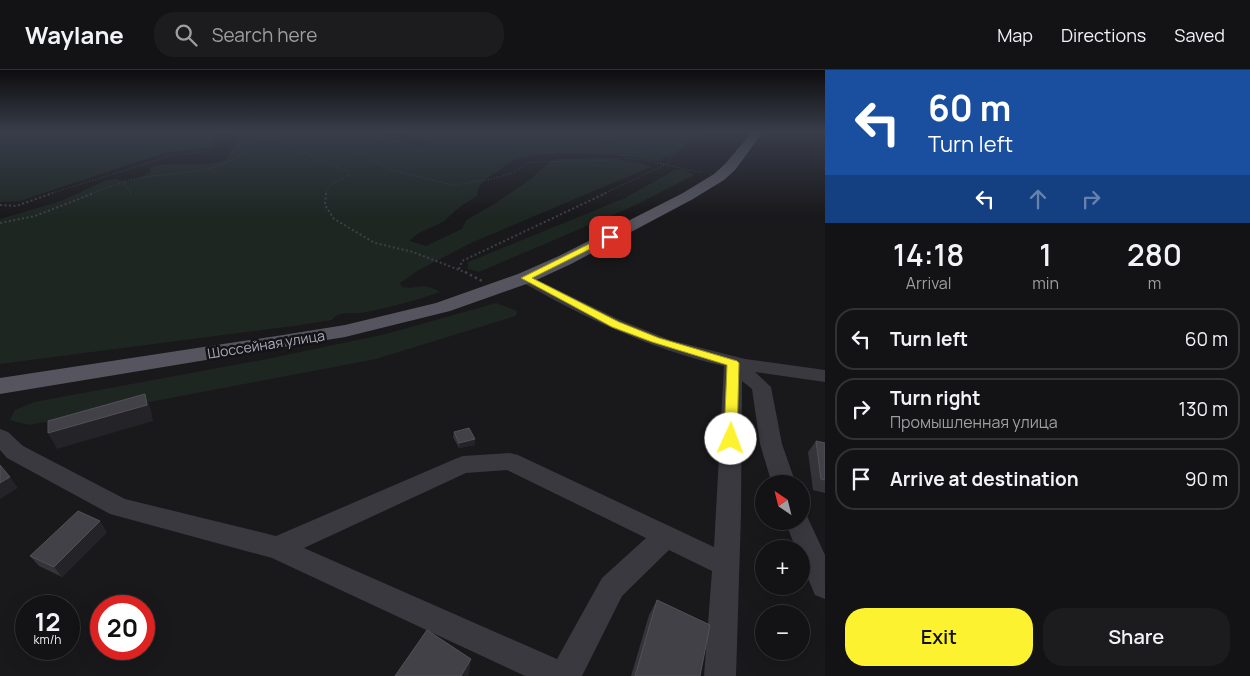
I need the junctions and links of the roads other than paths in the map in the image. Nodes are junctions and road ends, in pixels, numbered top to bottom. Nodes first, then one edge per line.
1 (735, 160) edge
2 (526, 278) junction
3 (733, 363) junction
4 (825, 376) edge
5 (0, 386) edge
6 (0, 436) edge
7 (781, 475) edge
8 (802, 530) edge
9 (666, 536) junction
10 (277, 548) junction
11 (726, 565) junction
12 (825, 586) edge
13 (560, 676) edge
14 (565, 676) edge
15 (720, 676) edge

1 - 2 main road, Шоссейная улица
2 - 3 street
2 - 5 main road, Шоссейная улица
3 - 4 street
3 - 7 street
3 - 11 street
6 - 10 street
8 - 12 street
9 - 10 street
9 - 11 street
9 - 14 street
10 - 13 street
11 - 15 street

